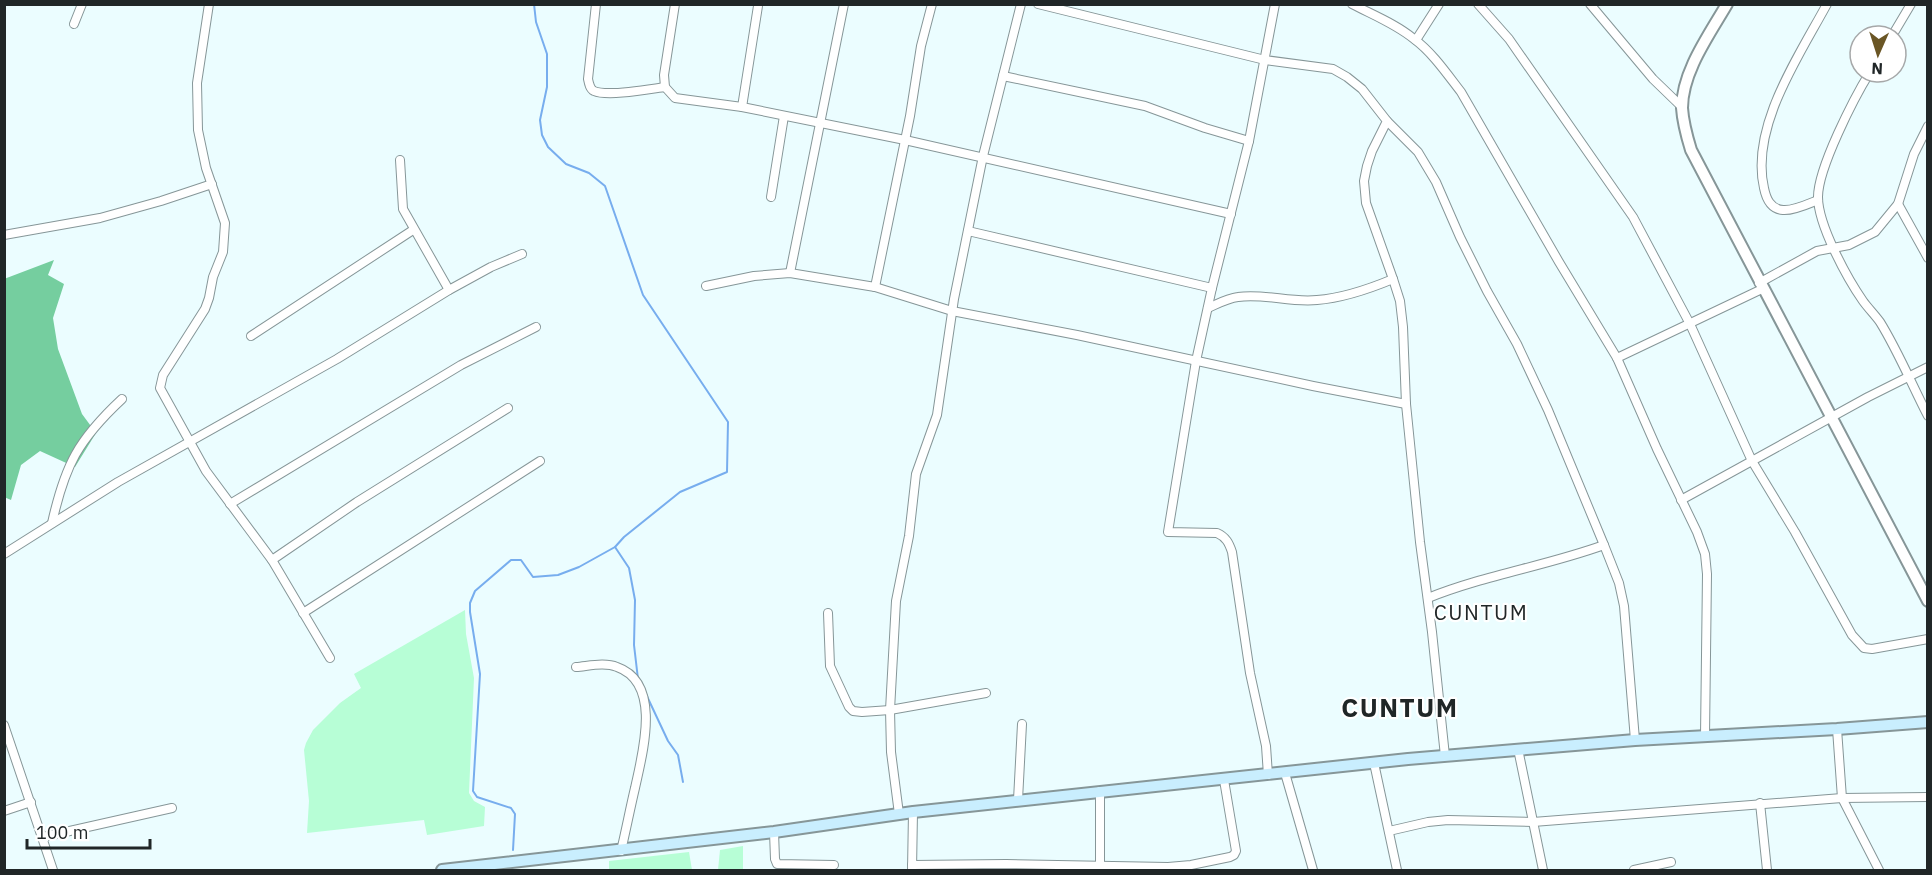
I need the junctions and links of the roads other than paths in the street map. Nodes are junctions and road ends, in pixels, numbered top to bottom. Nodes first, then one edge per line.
1 (82, 4) edge
2 (209, 4) edge
3 (596, 4) edge
4 (675, 4) edge
5 (844, 4) edge
6 (932, 4) edge
7 (1021, 4) edge
8 (1038, 4) edge
9 (1275, 4) edge
10 (1352, 4) edge
11 (1439, 4) edge
12 (1478, 4) edge
13 (1590, 4) edge
14 (1727, 4) edge
15 (1827, 4) edge
16 (1911, 4) edge
17 (758, 6) dead end
18 (74, 24) dead end
19 (1899, 24) edge
20 (1416, 40) junction
21 (1266, 60) junction
22 (1004, 76) junction
23 (1864, 84) edge
24 (665, 87) junction
25 (742, 107) junction
26 (1682, 107) junction
27 (784, 116) junction
28 (1387, 121) junction
29 (820, 123) junction
30 (1928, 126) edge
31 (905, 140) junction
32 (1249, 141) junction
33 (983, 156) junction
34 (400, 160) dead end
35 (212, 184) junction
36 (771, 197) dead end
37 (1818, 200) junction
38 (1898, 204) junction
39 (1231, 213) junction
40 (413, 230) junction
41 (968, 231) junction
42 (4, 235) edge
43 (1835, 249) junction
44 (522, 254) dead end
45 (1928, 258) edge
46 (790, 273) junction
47 (1394, 279) junction
48 (705, 286) dead end
49 (1761, 286) junction
50 (875, 287) junction
51 (1212, 288) junction
52 (449, 290) junction
53 (1208, 308) junction
54 (952, 311) junction
55 (1690, 324) junction
56 (536, 327) dead end
57 (251, 336) dead end
58 (1617, 358) junction
59 (1196, 361) junction
60 (1928, 368) edge
61 (1908, 378) junction
62 (122, 399) dead end
63 (1406, 404) junction
64 (508, 408) dead end
65 (1928, 416) edge
66 (1832, 418) junction
67 (189, 442) junction
68 (540, 461) dead end
69 (1752, 461) junction
70 (1681, 500) junction
71 (230, 504) junction
72 (52, 523) junction
73 (1604, 545) junction
74 (4, 554) edge
75 (272, 560) junction
76 (1428, 598) junction
77 (1928, 601) edge
78 (303, 613) junction
79 (828, 613) dead end
80 (1928, 639) edge
81 (330, 658) dead end
82 (576, 667) dead end
83 (986, 693) dead end
84 (890, 710) junction
85 (1928, 722) edge
86 (1022, 724) dead end
87 (4, 725) edge
88 (1837, 729) junction
89 (1705, 736) junction
90 (1635, 740) junction
91 (7, 742) edge
92 (1518, 749) junction
93 (1445, 756) junction
94 (1374, 763) junction
95 (1285, 773) junction
96 (1268, 775) junction
97 (1224, 780) junction
98 (1100, 791) junction
99 (1928, 797) edge
100 (1842, 798) junction
101 (1018, 800) junction
102 (31, 802) junction
103 (1760, 803) junction
104 (172, 808) dead end
105 (4, 811) edge
106 (913, 812) junction
107 (899, 814) junction
108 (1533, 822) junction
109 (1389, 831) junction
110 (774, 832) junction
111 (44, 837) junction
112 (621, 851) junction
113 (1671, 862) dead end
114 (533, 865) edge
115 (834, 865) dead end
116 (912, 868) edge
117 (1100, 869) edge
118 (53, 870) edge
119 (442, 870) edge
120 (1313, 870) edge
121 (1397, 870) edge
122 (1543, 870) edge
123 (1634, 870) edge
124 (1767, 870) edge
125 (1880, 870) edge

1 - 18 street
2 - 35 street
3 - 24 street
4 - 24 street
5 - 29 street
6 - 31 street
7 - 22 street
8 - 21 street
9 - 21 street
10 - 20 street
11 - 20 street
12 - 55 street
13 - 26 street
14 - 26 street
15 - 37 street
16 - 19 street
17 - 25 street
20 - 58 street
21 - 28 street
21 - 32 street
22 - 32 street
22 - 33 street
23 - 37 street
24 - 25 street
25 - 27 street
26 - 49 street
27 - 29 street
27 - 36 street
28 - 47 street
28 - 73 street
29 - 31 street
29 - 46 street
30 - 38 street
31 - 33 street
31 - 50 street
32 - 39 street
33 - 39 street
33 - 41 street
34 - 40 street
35 - 42 street
35 - 67 street
37 - 43 street
38 - 43 street
38 - 45 street
39 - 51 street
40 - 52 street
40 - 57 street
41 - 51 street
41 - 54 street
43 - 49 street
43 - 61 street
44 - 52 street
46 - 48 street
46 - 50 street
47 - 53 street
47 - 63 street
49 - 55 street
49 - 66 street
50 - 54 street
51 - 53 street
52 - 67 street
53 - 59 street
54 - 59 street
54 - 84 street
55 - 58 street
55 - 69 street
56 - 71 street
58 - 70 street
59 - 63 street
59 - 96 street
60 - 61 street
61 - 65 street
61 - 66 street
62 - 72 street
63 - 76 street
64 - 75 street
66 - 69 street
66 - 77 street
67 - 71 street
67 - 72 street
68 - 78 street
69 - 70 street
69 - 80 street
70 - 89 street
71 - 75 street
72 - 74 street
73 - 76 street
73 - 90 street
75 - 78 street
76 - 93 street
78 - 81 street
79 - 84 street
82 - 112 street
83 - 84 street
84 - 107 street
85 - 88 main road
86 - 101 street
87 - 91 street
88 - 89 main road
88 - 100 street
89 - 90 main road
90 - 92 main road
91 - 102 street
92 - 93 main road
92 - 108 street
93 - 94 main road
94 - 95 main road
94 - 109 street
95 - 96 main road
95 - 120 street
96 - 97 main road
97 - 98 main road
97 - 117 street
98 - 101 main road
98 - 117 street
99 - 100 street
100 - 103 street
100 - 125 street
101 - 106 main road
102 - 105 street
102 - 111 street
103 - 108 street
103 - 124 street
104 - 111 street
106 - 107 main road
106 - 116 street
107 - 110 main road
108 - 109 street
108 - 122 street
109 - 121 street
110 - 112 main road
110 - 115 street
111 - 118 street
112 - 114 main road
113 - 123 street
114 - 119 main road
116 - 117 street

